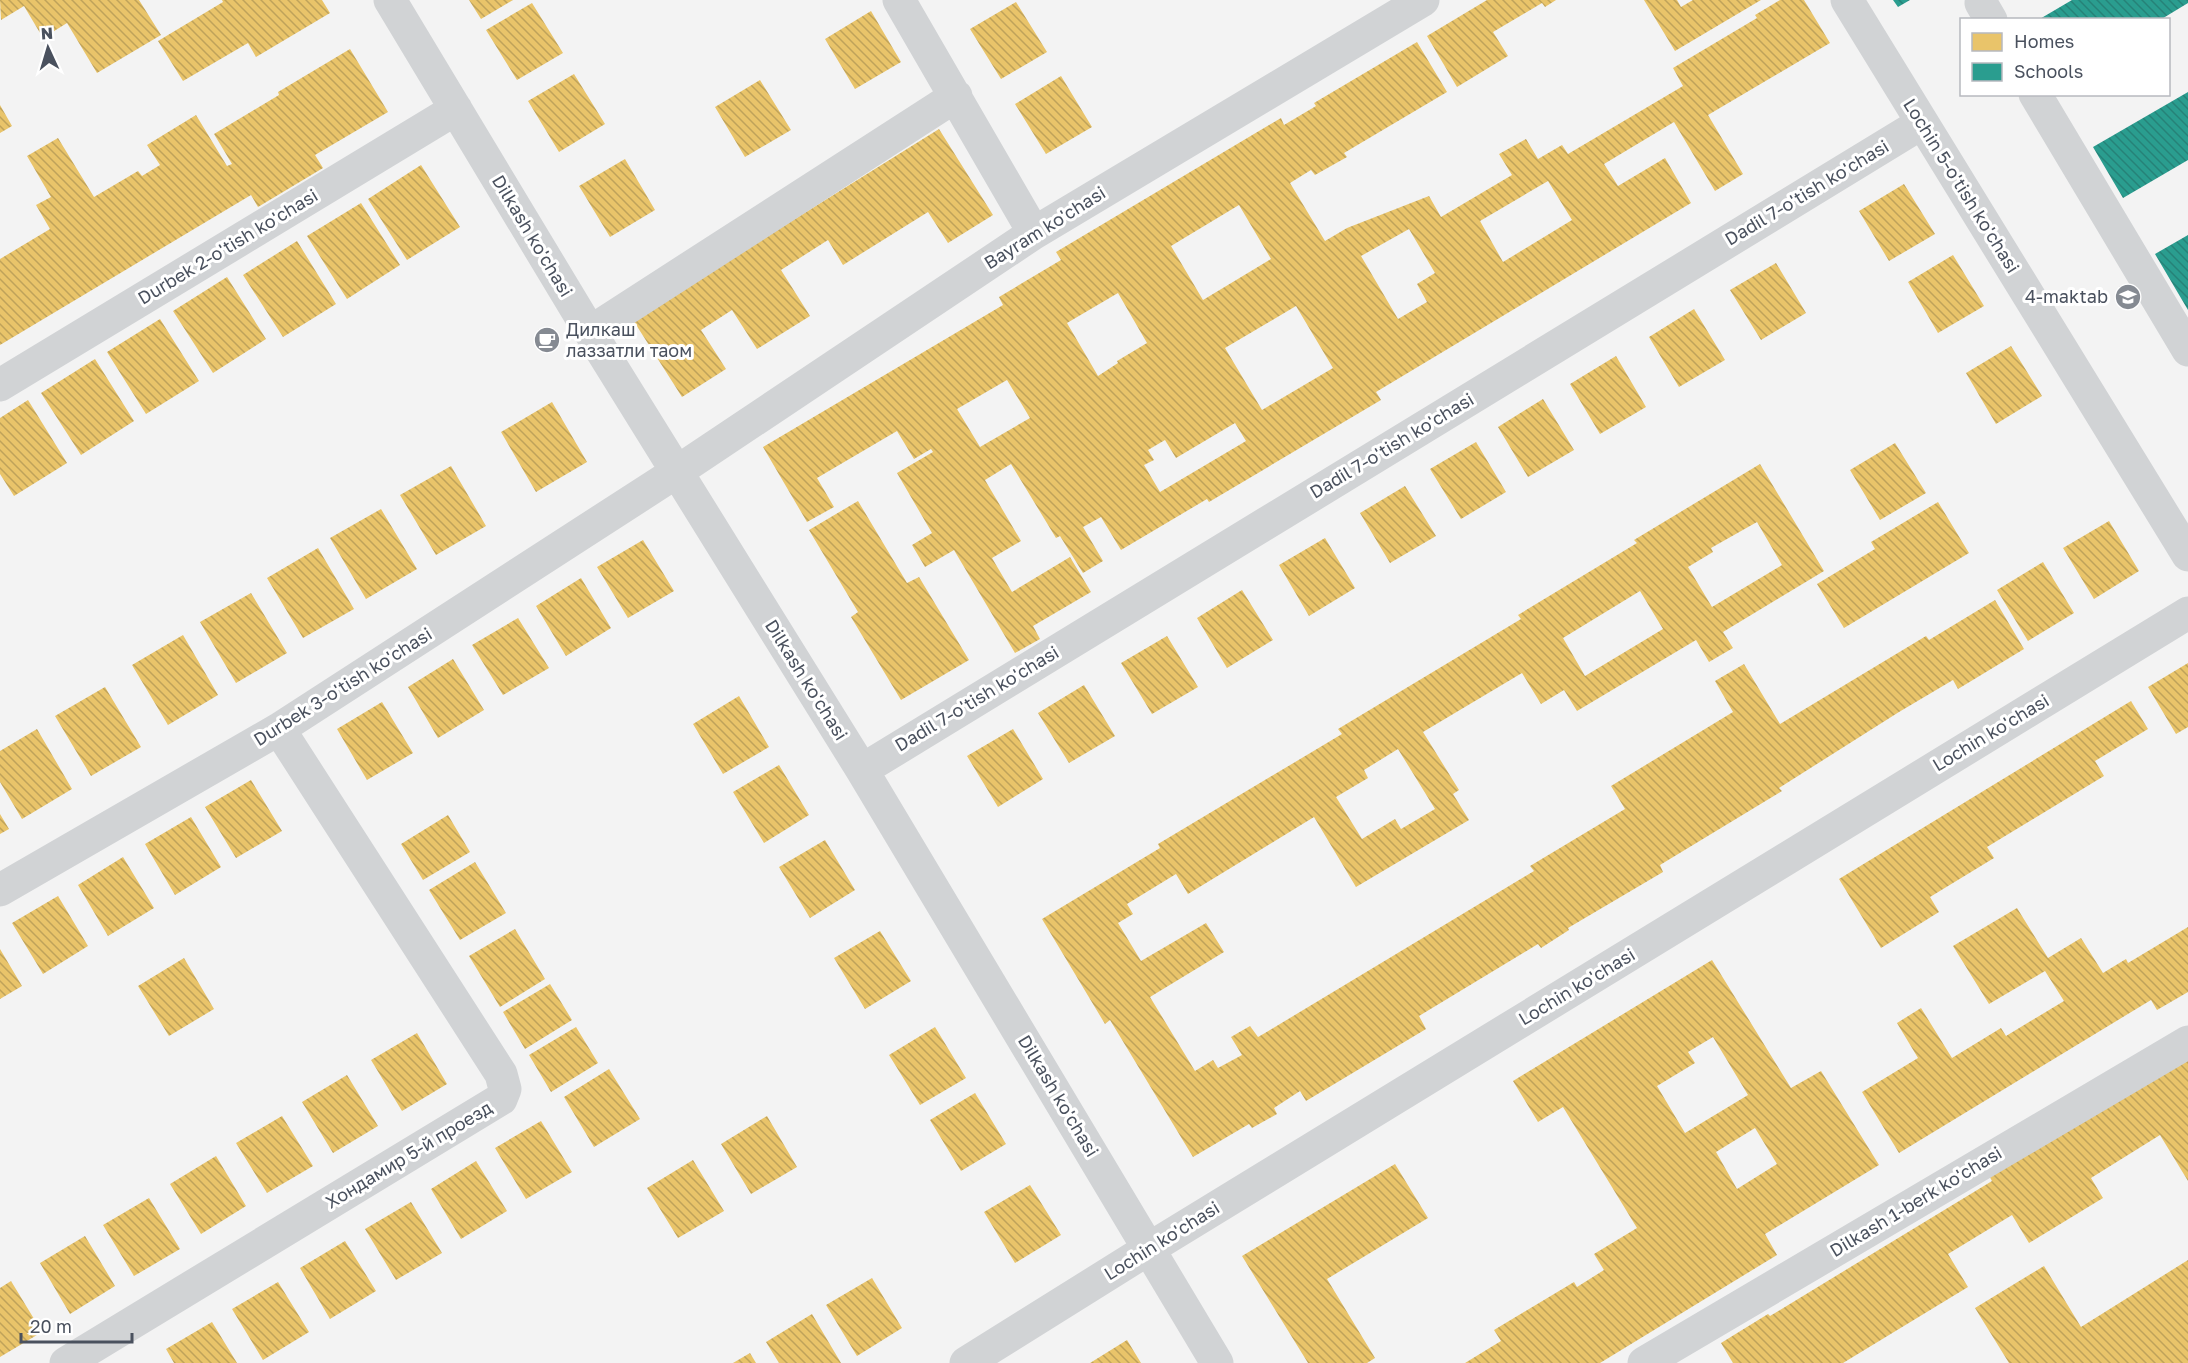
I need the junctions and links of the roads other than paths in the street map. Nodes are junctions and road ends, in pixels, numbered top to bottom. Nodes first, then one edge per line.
1 (390, 0) edge
2 (899, 0) edge
3 (1847, 0) edge
4 (1413, 3) edge
5 (956, 96) junction
6 (2036, 96) edge
7 (456, 109) junction
8 (1922, 123) junction
9 (1034, 233) junction
10 (590, 333) junction
11 (2188, 350) edge
12 (0, 385) edge
13 (678, 471) junction
14 (2188, 555) edge
15 (2188, 613) edge
16 (279, 729) junction
17 (862, 770) junction
18 (0, 890) edge
19 (2188, 1041) edge
20 (1150, 1248) junction
21 (66, 1363) edge
22 (966, 1363) edge
23 (1217, 1363) edge
24 (1644, 1363) edge

1 - 7 street, Dilkash ko'chasi
2 - 5 street
3 - 8 street, Lochin 5-o'tish ko'chasi
4 - 9 street, Bayram ko'chasi
5 - 9 street
5 - 10 street
6 - 11 street
7 - 10 street, Dilkash ko'chasi
7 - 12 street, Durbek 2-o'tish ko'chasi
8 - 14 street, Lochin 5-o'tish ko'chasi
8 - 17 street, Dadil 7-o'tish ko'chasi
9 - 13 street, Bayram ko'chasi
10 - 13 street, Dilkash ko'chasi
13 - 16 street, Durbek 3-o'tish ko'chasi
13 - 17 street, Dilkash ko'chasi
15 - 20 street, Lochin ko'chasi
16 - 18 street, Durbek 3-o'tish ko'chasi
16 - 21 street, Хондамир 5-й проезд
17 - 20 street, Dilkash ko'chasi
19 - 24 street, Dilkash 1-berk ko'chasi
20 - 22 street, Lochin ko'chasi
20 - 23 street, Dilkash ko'chasi

